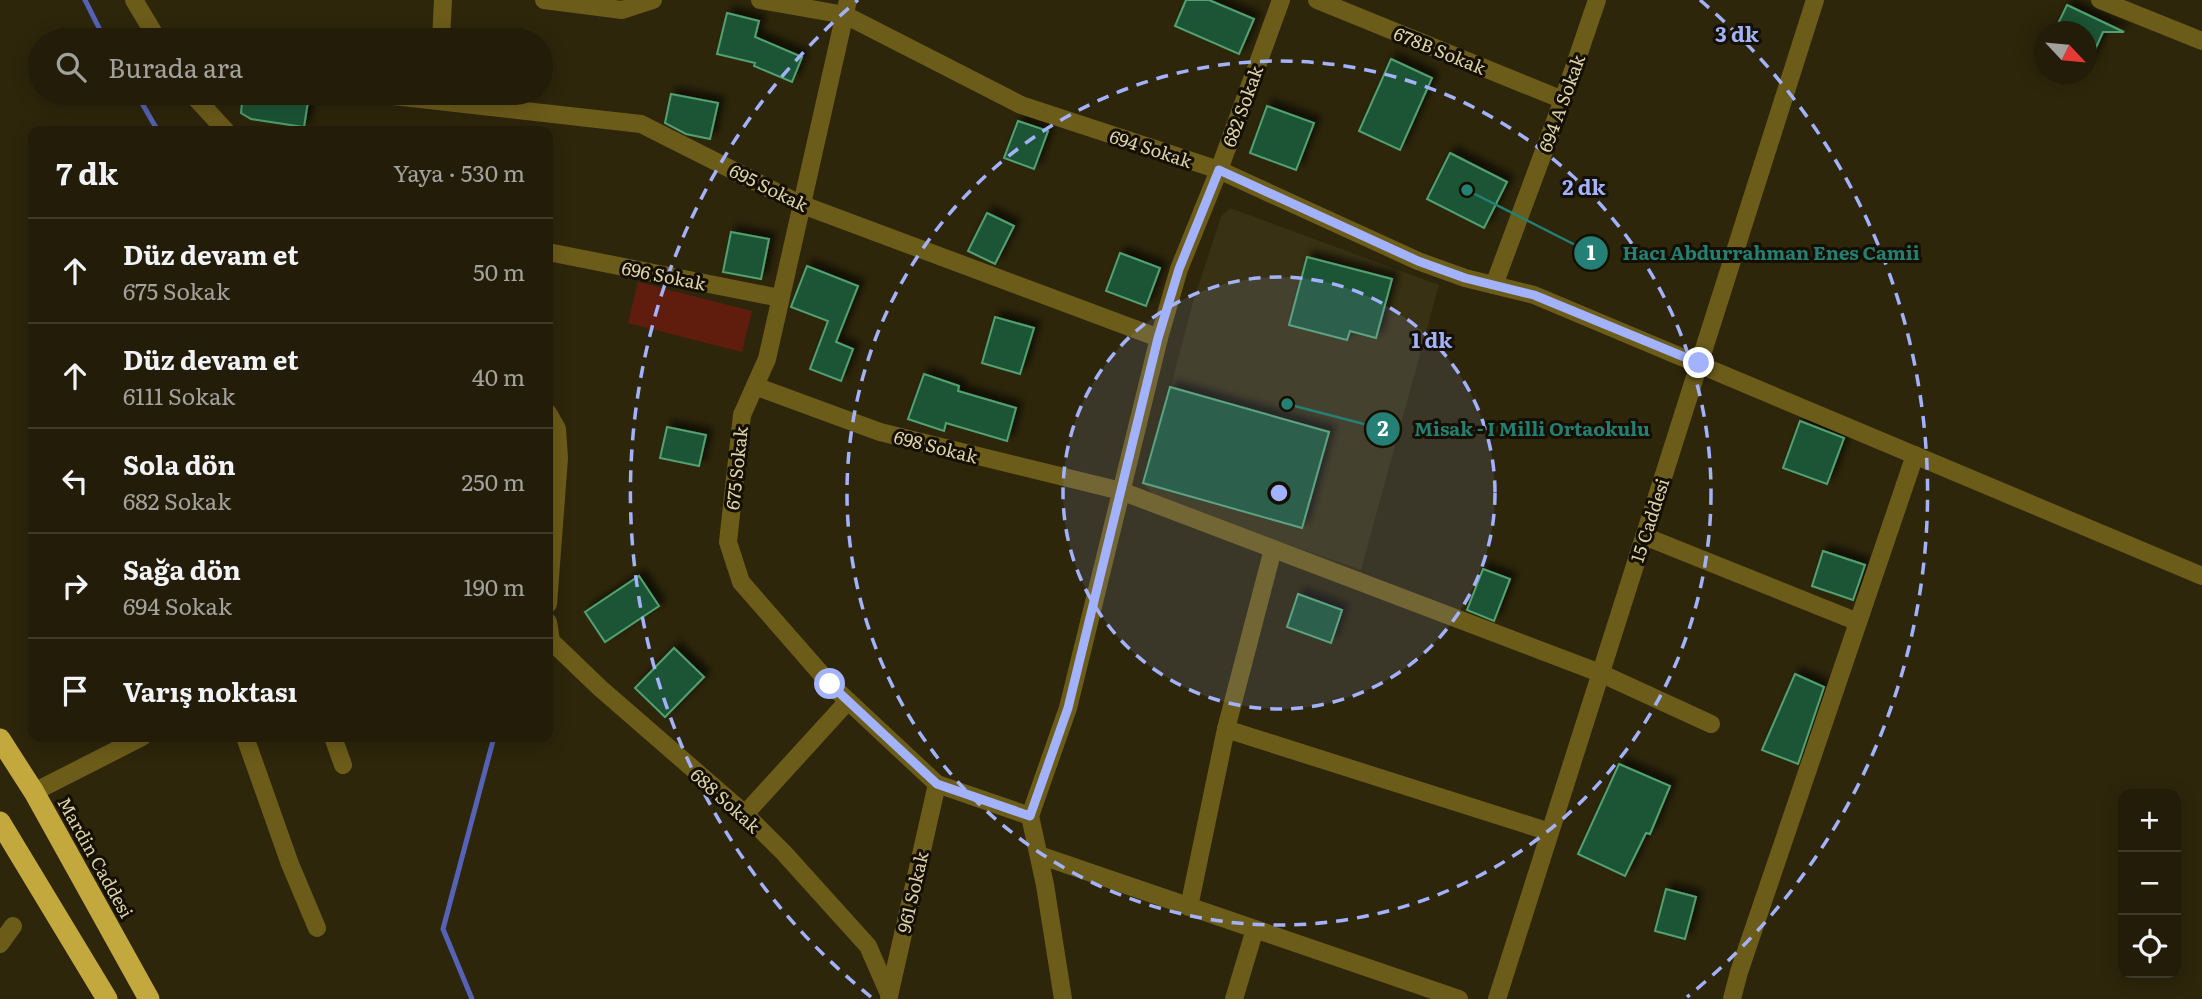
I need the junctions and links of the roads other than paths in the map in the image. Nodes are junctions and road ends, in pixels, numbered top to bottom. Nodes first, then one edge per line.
1 (134, 0) edge
2 (443, 0) edge
3 (544, 0) edge
4 (653, 0) edge
5 (760, 0) edge
6 (1281, 0) edge
7 (1317, 0) edge
8 (1597, 0) edge
9 (1815, 0) edge
10 (2100, 0) edge
11 (846, 8) edge
12 (151, 28) edge
13 (442, 28) edge
14 (2202, 41) edge
15 (1563, 100) junction
16 (202, 105) edge
17 (498, 105) edge
18 (221, 126) edge
19 (1219, 170) junction
20 (800, 204) junction
21 (553, 253) edge
22 (1494, 285) junction
23 (780, 298) junction
24 (1158, 338) junction
25 (1699, 363) junction
26 (755, 386) junction
27 (553, 422) edge
28 (1915, 455) junction
29 (553, 462) edge
30 (1121, 491) junction
31 (1644, 536) junction
32 (1273, 549) junction
33 (2202, 576) edge
34 (1858, 622) junction
35 (553, 643) edge
36 (1600, 673) junction
37 (848, 701) junction
38 (1711, 724) dead end
39 (1226, 729) junction
40 (0, 739) edge
41 (132, 742) edge
42 (247, 742) edge
43 (334, 742) edge
44 (342, 765) dead end
45 (937, 784) junction
46 (34, 792) junction
47 (745, 814) junction
48 (1030, 816) junction
49 (0, 822) edge
50 (1550, 832) junction
51 (1038, 855) junction
52 (1189, 907) junction
53 (13, 926) dead end
54 (317, 928) dead end
55 (1255, 929) junction
56 (0, 944) edge
57 (889, 997) edge
58 (107, 999) edge
59 (149, 999) edge
60 (1063, 999) edge
61 (1234, 999) edge
62 (1459, 999) edge
63 (1497, 999) edge
64 (1732, 999) edge

1 - 12 street
2 - 13 street
3 - 4 street
5 - 11 street, 694 Sokak
6 - 19 street, 682 Sokak
7 - 15 street, 678B Sokak
8 - 15 street, 694 A Sokak
9 - 25 street, 15 Caddesi
10 - 14 street
11 - 19 street, 694 Sokak
11 - 20 street, 675 Sokak
15 - 22 street, 694 A Sokak
16 - 18 street
17 - 20 street, 695 Sokak
19 - 22 street, 694 Sokak
19 - 24 street, 682 Sokak
20 - 23 street, 675 Sokak
20 - 24 street, 695 Sokak
21 - 23 street, 696 Sokak
22 - 25 street, 694 Sokak
23 - 26 street, 675 Sokak
24 - 30 street, 682 Sokak
25 - 28 street, 694 Sokak
25 - 31 street, 15 Caddesi
26 - 30 street, 698 Sokak
26 - 37 street, 675 Sokak
27 - 29 street
28 - 33 street, 694 Sokak
28 - 34 street
30 - 32 street, 698 Sokak
30 - 48 street, 682 Sokak
31 - 34 street
31 - 36 street, 15 Caddesi
32 - 36 street, 698 Sokak
32 - 39 street
34 - 64 street
35 - 47 street, 688 Sokak
36 - 38 street, 698 Sokak
36 - 50 street, 15 Caddesi
37 - 45 street, 675 Sokak
37 - 47 street
39 - 50 street
39 - 52 street
40 - 46 highway, Mardin Caddesi
41 - 46 street
42 - 54 street
43 - 44 street
45 - 48 street
45 - 57 street, 961 Sokak
46 - 59 highway, Mardin Caddesi
47 - 57 street, 688 Sokak
48 - 51 street
49 - 58 highway
50 - 63 street, 15 Caddesi
51 - 52 street
51 - 60 street
52 - 55 street
53 - 56 street
55 - 61 street
55 - 62 street

